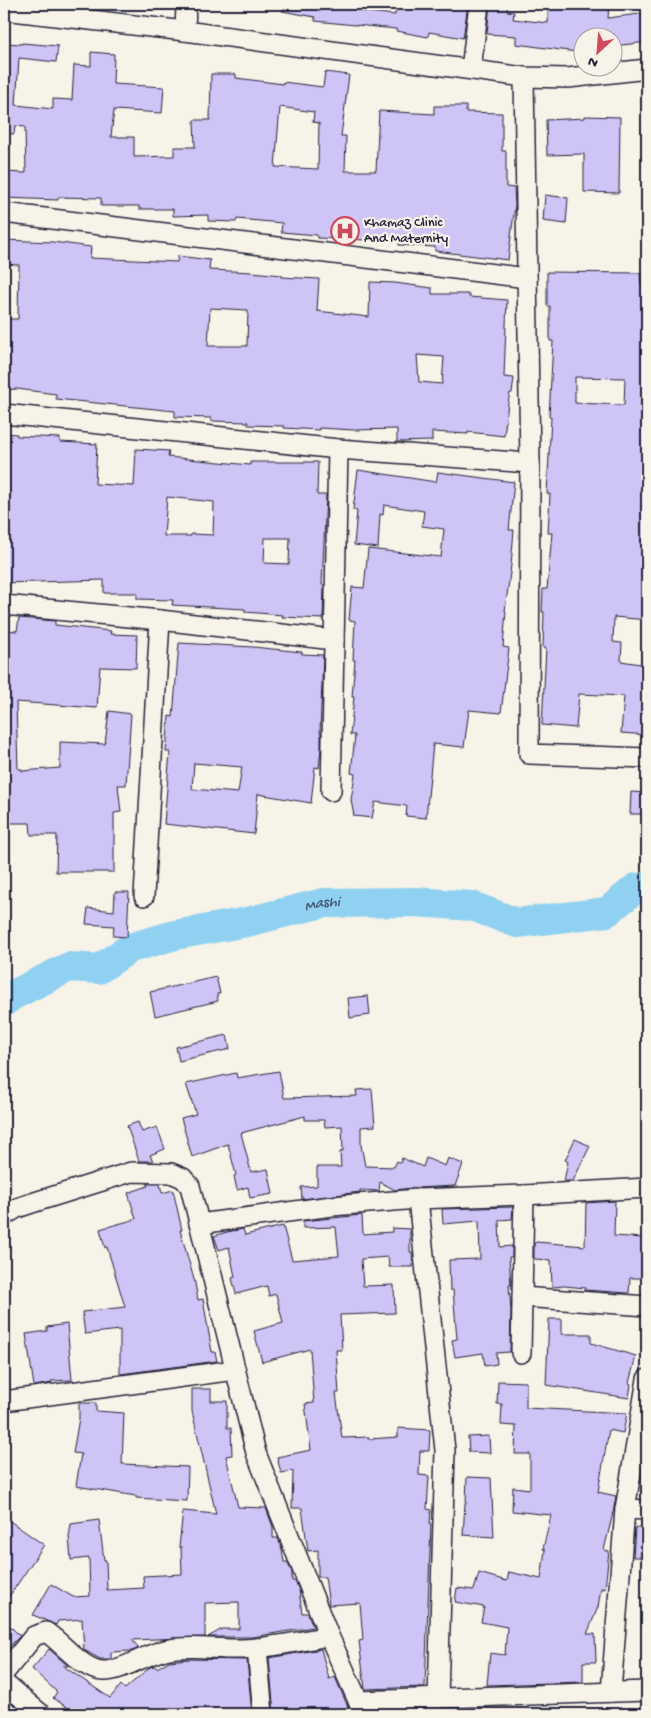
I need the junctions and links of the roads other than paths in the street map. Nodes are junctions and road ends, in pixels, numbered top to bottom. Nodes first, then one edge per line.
1 (186, 4) edge
2 (479, 4) edge
3 (15, 8) edge
4 (185, 31) junction
5 (471, 69) junction
6 (647, 69) edge
7 (524, 77) junction
8 (4, 213) edge
9 (527, 278) junction
10 (4, 414) edge
11 (338, 449) junction
12 (530, 464) junction
13 (4, 605) edge
14 (160, 620) junction
15 (334, 640) junction
16 (647, 758) edge
17 (331, 791) dead end
18 (144, 896) dead end
19 (647, 1188) edge
20 (524, 1195) junction
21 (418, 1199) junction
22 (4, 1216) edge
23 (198, 1224) junction
24 (522, 1297) junction
25 (647, 1306) edge
26 (521, 1353) dead end
27 (235, 1370) junction
28 (647, 1379) edge
29 (4, 1401) edge
30 (625, 1509) junction
31 (647, 1510) edge
32 (329, 1636) junction
33 (257, 1648) junction
34 (4, 1674) edge
35 (4, 1683) edge
36 (647, 1691) edge
37 (611, 1692) junction
38 (438, 1698) junction
39 (361, 1707) edge
40 (41, 1714) edge
41 (263, 1714) edge

1 - 4 street
2 - 5 street
3 - 4 street
4 - 5 street
5 - 7 street
6 - 7 street
7 - 9 street
8 - 9 street
9 - 12 street
10 - 11 street
11 - 12 street
11 - 15 street
12 - 16 street
13 - 14 street
14 - 15 street
14 - 18 street
15 - 17 street
19 - 20 street
20 - 21 street
20 - 24 street
21 - 23 street
21 - 38 street
22 - 23 street
23 - 27 street
24 - 25 street
24 - 26 street
27 - 29 street
27 - 32 street
28 - 30 street
30 - 31 street
30 - 37 street
32 - 33 street
32 - 39 street
33 - 34 street
33 - 41 street
35 - 40 street
36 - 37 street
37 - 38 street
38 - 39 street

